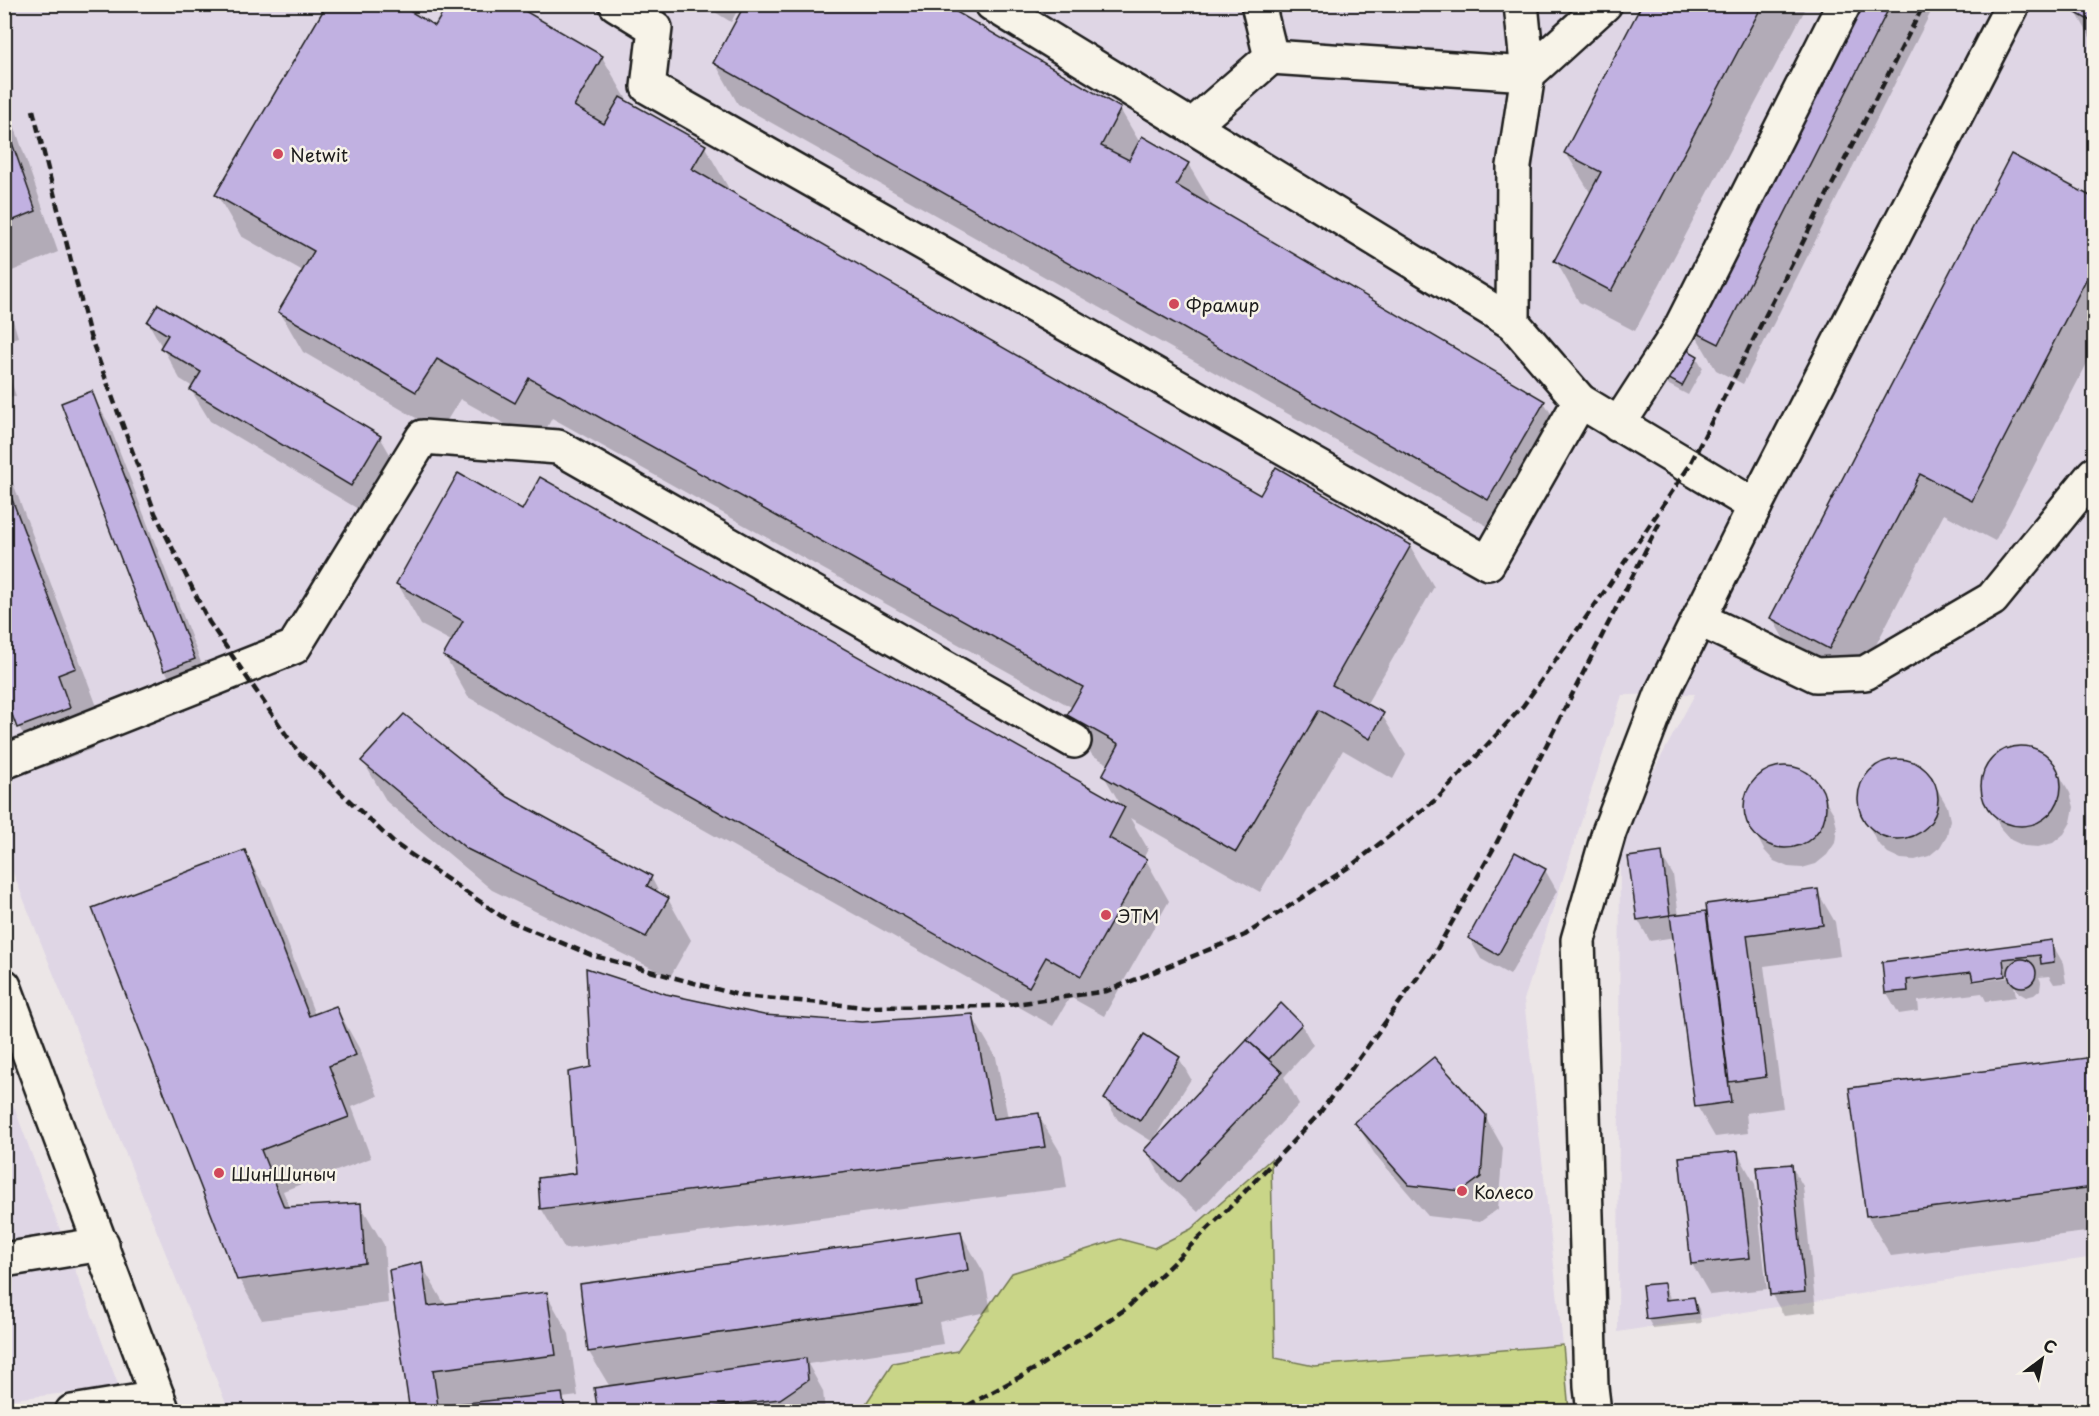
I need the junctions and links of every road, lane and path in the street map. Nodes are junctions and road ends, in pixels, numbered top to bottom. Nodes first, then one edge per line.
1 (616, 4) edge
2 (992, 4) edge
3 (1258, 4) edge
4 (1521, 4) edge
5 (1605, 4) edge
6 (1844, 4) edge
7 (2013, 4) edge
8 (1271, 57) junction
9 (1528, 74) junction
10 (1192, 126) junction
11 (1512, 322) junction
12 (1580, 401) junction
13 (1618, 425) junction
14 (2094, 474) edge
15 (1755, 506) junction
16 (1699, 619) junction
17 (1074, 741) dead end
18 (4, 762) edge
19 (4, 986) edge
20 (102, 1244) junction
21 (4, 1260) edge
22 (160, 1405) edge
23 (72, 1412) edge
24 (1594, 1412) edge

1 - 12 street
2 - 10 street
3 - 8 street
4 - 9 street
5 - 9 street
6 - 13 street
7 - 15 street
8 - 9 street
8 - 10 street
9 - 11 street
10 - 11 street
11 - 12 street
12 - 13 street
13 - 15 street
14 - 16 street
15 - 16 street
16 - 24 street
17 - 18 street
19 - 20 street
20 - 21 street
20 - 22 street
22 - 23 street

